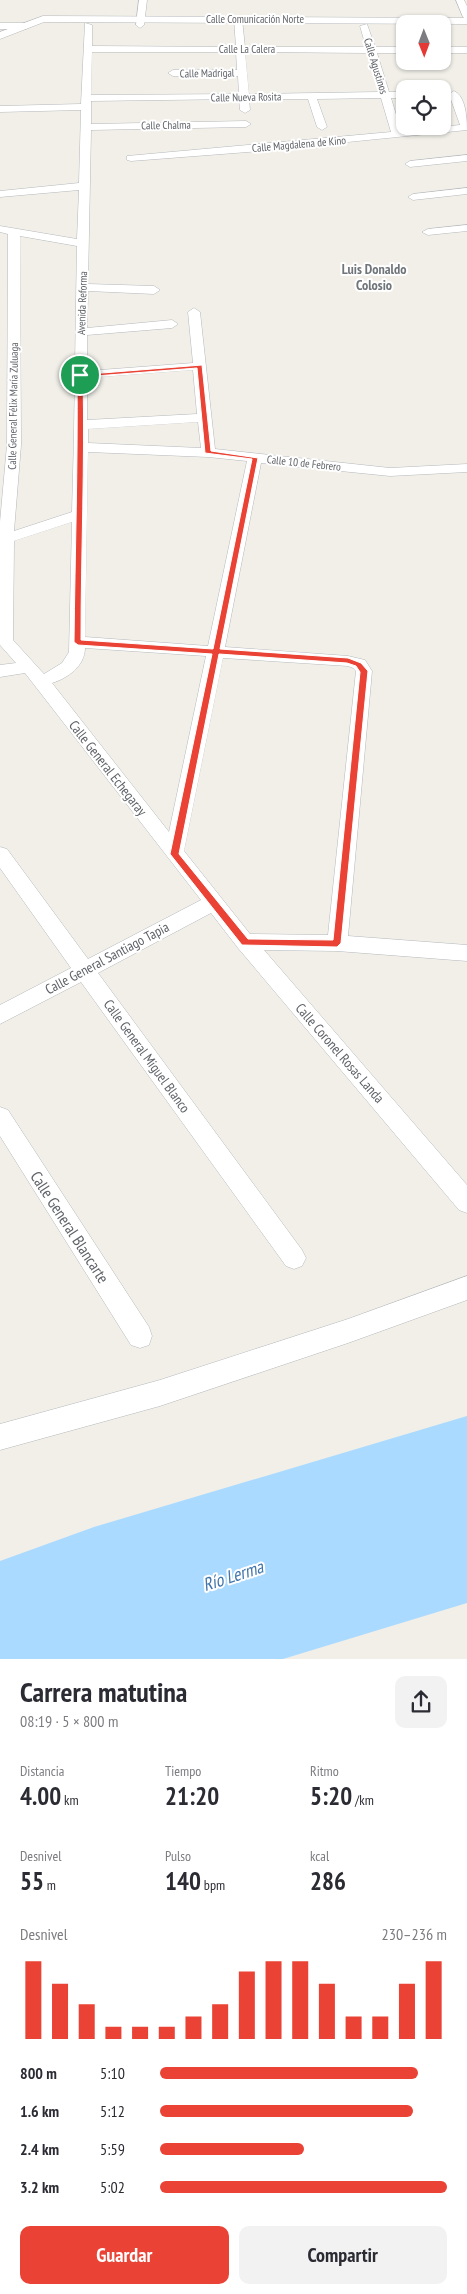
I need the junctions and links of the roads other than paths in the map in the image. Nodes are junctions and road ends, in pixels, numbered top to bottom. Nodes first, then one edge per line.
1 (143, 0) edge
2 (460, 0) edge
3 (467, 19) edge
4 (140, 22) junction
5 (238, 22) junction
6 (88, 25) junction
7 (0, 26) edge
8 (26, 26) junction
9 (364, 26) junction
10 (396, 26) edge
11 (451, 26) edge
12 (467, 26) edge
13 (0, 36) edge
14 (88, 49) junction
15 (240, 50) junction
16 (371, 50) junction
17 (396, 50) edge
18 (451, 50) edge
19 (467, 50) edge
20 (173, 73) dead end
21 (242, 73) junction
22 (454, 94) joint
23 (467, 94) edge
24 (385, 95) junction
25 (396, 95) edge
26 (312, 97) junction
27 (244, 98) junction
28 (86, 102) junction
29 (0, 109) edge
30 (86, 127) junction
31 (322, 127) dead end
32 (467, 127) edge
33 (451, 129) edge
34 (396, 131) edge
35 (396, 134) edge
36 (247, 136) junction
37 (131, 158) dead end
38 (467, 158) edge
39 (410, 164) dead end
40 (85, 186) junction
41 (467, 191) edge
42 (0, 194) edge
43 (413, 197) dead end
44 (467, 228) edge
45 (0, 229) edge
46 (14, 232) junction
47 (428, 232) dead end
48 (84, 244) junction
49 (82, 287) junction
50 (154, 290) dead end
51 (194, 312) dead end
52 (172, 324) dead end
53 (81, 332) junction
54 (200, 366) junction
55 (80, 375) junction
56 (204, 418) junction
57 (80, 424) junction
58 (81, 447) junction
59 (208, 453) junction
60 (255, 458) junction
61 (467, 468) edge
62 (78, 516) junction
63 (3, 540) edge
64 (2, 637) edge
65 (78, 642) junction
66 (216, 652) junction
67 (29, 666) junction
68 (0, 671) edge
69 (41, 681) junction
70 (0, 854) edge
71 (174, 854) junction
72 (214, 902) junction
73 (245, 942) junction
74 (337, 943) junction
75 (467, 953) edge
76 (84, 970) junction
77 (0, 1015) edge
78 (0, 1117) edge
79 (467, 1202) edge
80 (294, 1258) dead end
81 (467, 1288) edge
82 (140, 1336) dead end
83 (0, 1437) edge

1 - 4 street
2 - 3 street
3 - 5 street, Calle Comunicación Norte
4 - 5 street, Calle Comunicación Norte
4 - 6 street, Calle Comunicación Norte
4 - 8 street, Calle Comunicación Norte
5 - 9 street, Calle Comunicación Norte
5 - 15 street
6 - 8 street, Calle Comunicación Norte
6 - 14 street, Avenida Reforma
7 - 8 street
8 - 13 street
9 - 10 street, Calle Comunicación Norte
9 - 16 street, Calle Agustinos
11 - 12 street
14 - 15 street, Calle La Calera
14 - 28 street, Avenida Reforma
15 - 16 street, Calle La Calera
15 - 21 street
16 - 17 street, Calle La Calera
16 - 24 street, Calle Agustinos
18 - 19 street
20 - 21 street, Calle Madrigal
21 - 27 street
22 - 23 street
22 - 32 street
24 - 25 street, Calle Nueva Rosita
24 - 26 street, Calle Nueva Rosita
24 - 34 street, Calle Agustinos
26 - 27 street, Calle Nueva Rosita
26 - 31 street
27 - 28 street, Calle Nueva Rosita
27 - 36 street
28 - 29 street, Calle Nueva Rosita
28 - 30 street, Avenida Reforma
30 - 36 street, Calle Chalma
30 - 40 street, Avenida Reforma
32 - 33 street, Calle Magdalena de Kino
35 - 36 street, Calle Magdalena de Kino
36 - 37 street, Calle Magdalena de Kino
38 - 39 street
40 - 42 street
40 - 48 street, Avenida Reforma
41 - 43 street
44 - 47 street
45 - 46 street
46 - 48 street
46 - 63 street, Calle General Félix María Zuluaga
48 - 49 street, Avenida Reforma
49 - 50 street
49 - 53 street, Avenida Reforma
51 - 54 street
52 - 53 street
53 - 55 street, Avenida Reforma
54 - 55 street
54 - 56 street
55 - 57 street, Avenida Reforma
56 - 57 street
56 - 59 street
57 - 58 street, Avenida Reforma
58 - 59 street, Calle 10 de Febrero
58 - 62 street, Avenida Reforma
59 - 60 street, Calle 10 de Febrero
60 - 61 street, Calle 10 de Febrero
60 - 66 street
62 - 63 street
62 - 65 street, Avenida Reforma
63 - 64 street, Calle General Félix María Zuluaga
64 - 67 street, Calle General Echegaray
65 - 66 street
65 - 69 street, Avenida Reforma
66 - 71 street
66 - 74 street
67 - 68 street
67 - 69 street, Calle General Echegaray
69 - 71 street, Calle General Echegaray
70 - 76 street, Calle General Miguel Blanco
71 - 72 street, Calle General Echegaray
72 - 73 street, Calle Coronel Rosas Landa
72 - 76 street, Calle General Santiago Tapia
73 - 74 street
73 - 79 street, Calle Coronel Rosas Landa
74 - 75 street
76 - 77 street, Calle General Santiago Tapia
76 - 80 street, Calle General Miguel Blanco
78 - 82 street, Calle General Blancarte
81 - 83 street

